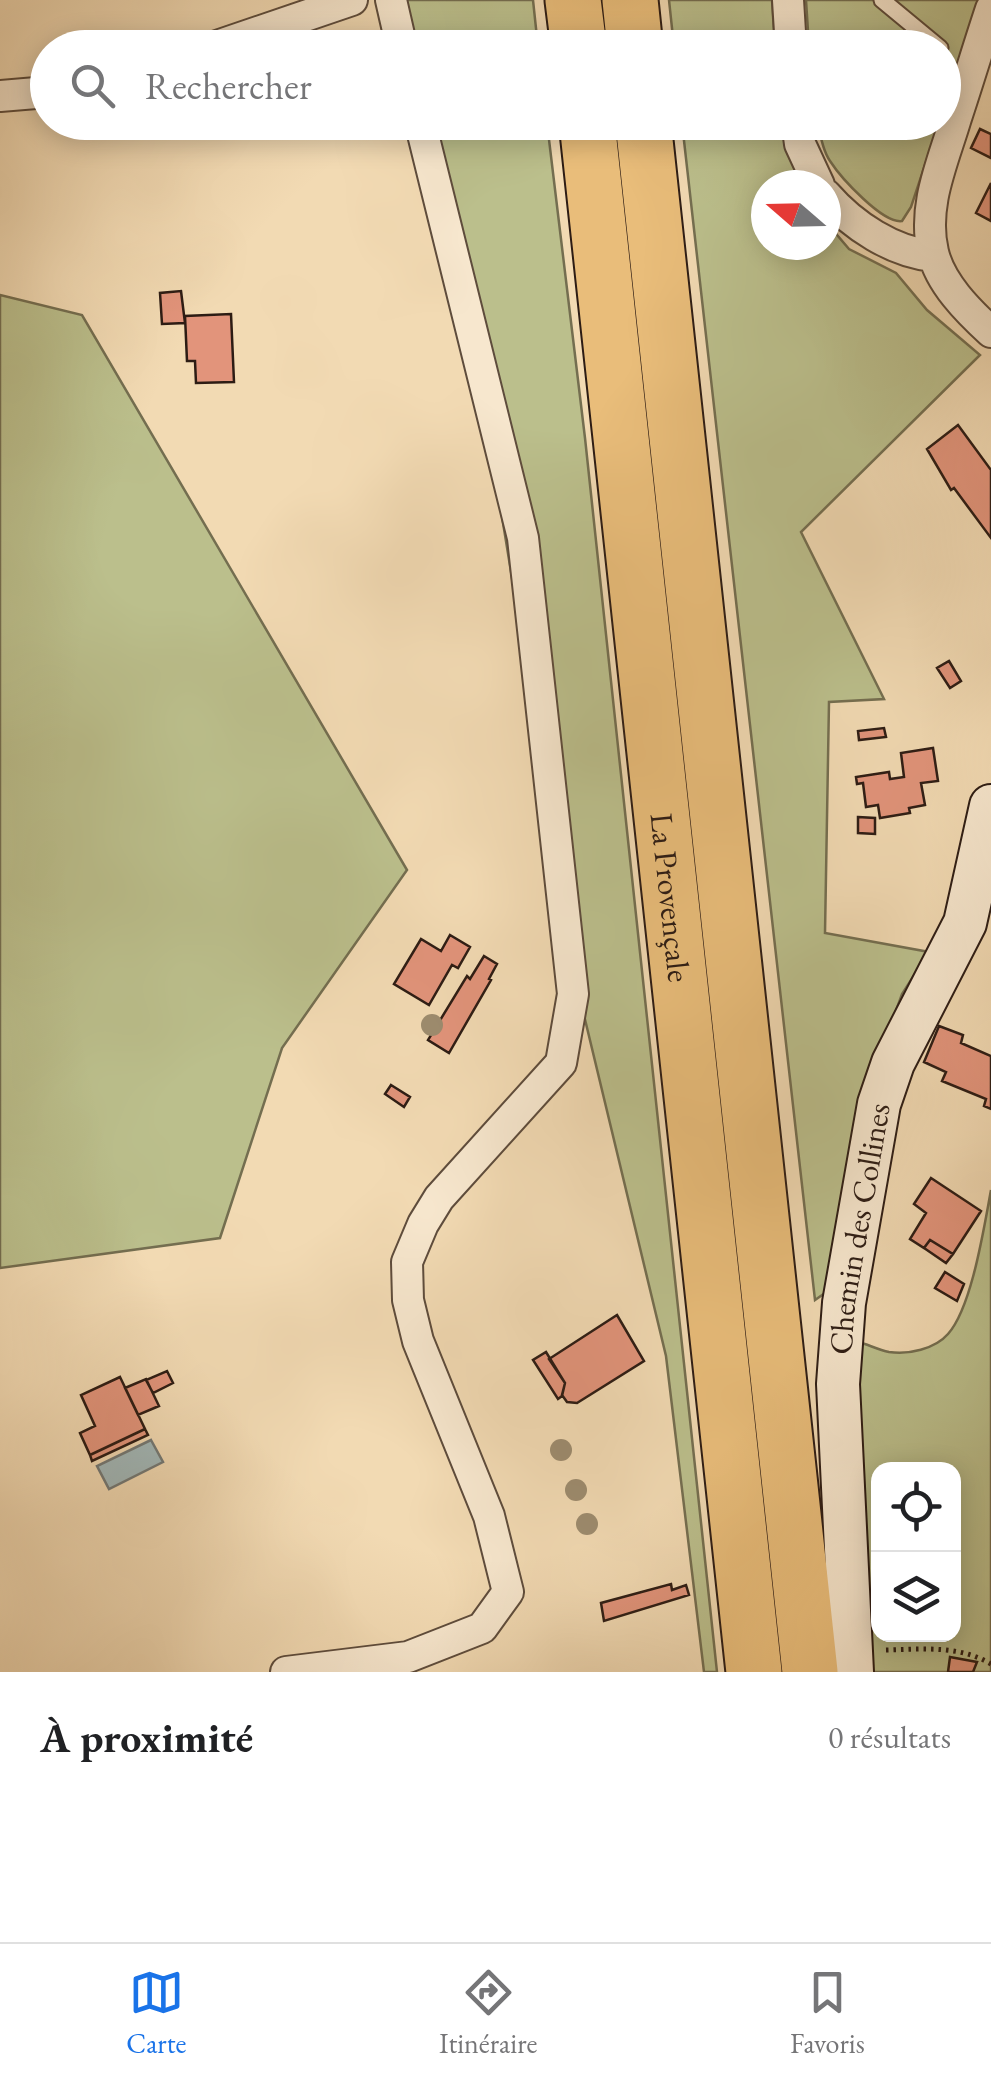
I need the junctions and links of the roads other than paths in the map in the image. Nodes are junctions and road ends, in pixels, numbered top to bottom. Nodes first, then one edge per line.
1 (352, 0) edge
2 (391, 0) edge
3 (573, 0) edge
4 (630, 0) edge
5 (788, 0) edge
6 (882, 0) edge
7 (991, 9) edge
8 (264, 30) edge
9 (398, 30) edge
10 (577, 30) edge
11 (633, 30) edge
12 (790, 30) edge
13 (919, 30) edge
14 (961, 65) edge
15 (971, 73) junction
16 (30, 94) edge
17 (0, 96) edge
18 (961, 104) edge
19 (424, 140) edge
20 (589, 140) edge
21 (646, 140) edge
22 (799, 140) edge
23 (949, 140) edge
24 (812, 170) edge
25 (841, 208) edge
26 (934, 256) junction
27 (991, 331) edge
28 (991, 806) edge
29 (862, 1661) edge
30 (286, 1672) edge
31 (754, 1672) edge
32 (810, 1672) edge

1 - 8 street
2 - 9 street
3 - 10 highway
4 - 11 highway
5 - 12 street
6 - 13 lane
7 - 15 street
14 - 15 lane
15 - 18 street
16 - 17 street
19 - 30 street
20 - 31 highway, La Provençale
21 - 32 highway, La Provençale
22 - 24 street
23 - 26 street
25 - 26 street
26 - 27 street
28 - 29 street, Chemin des Collines

